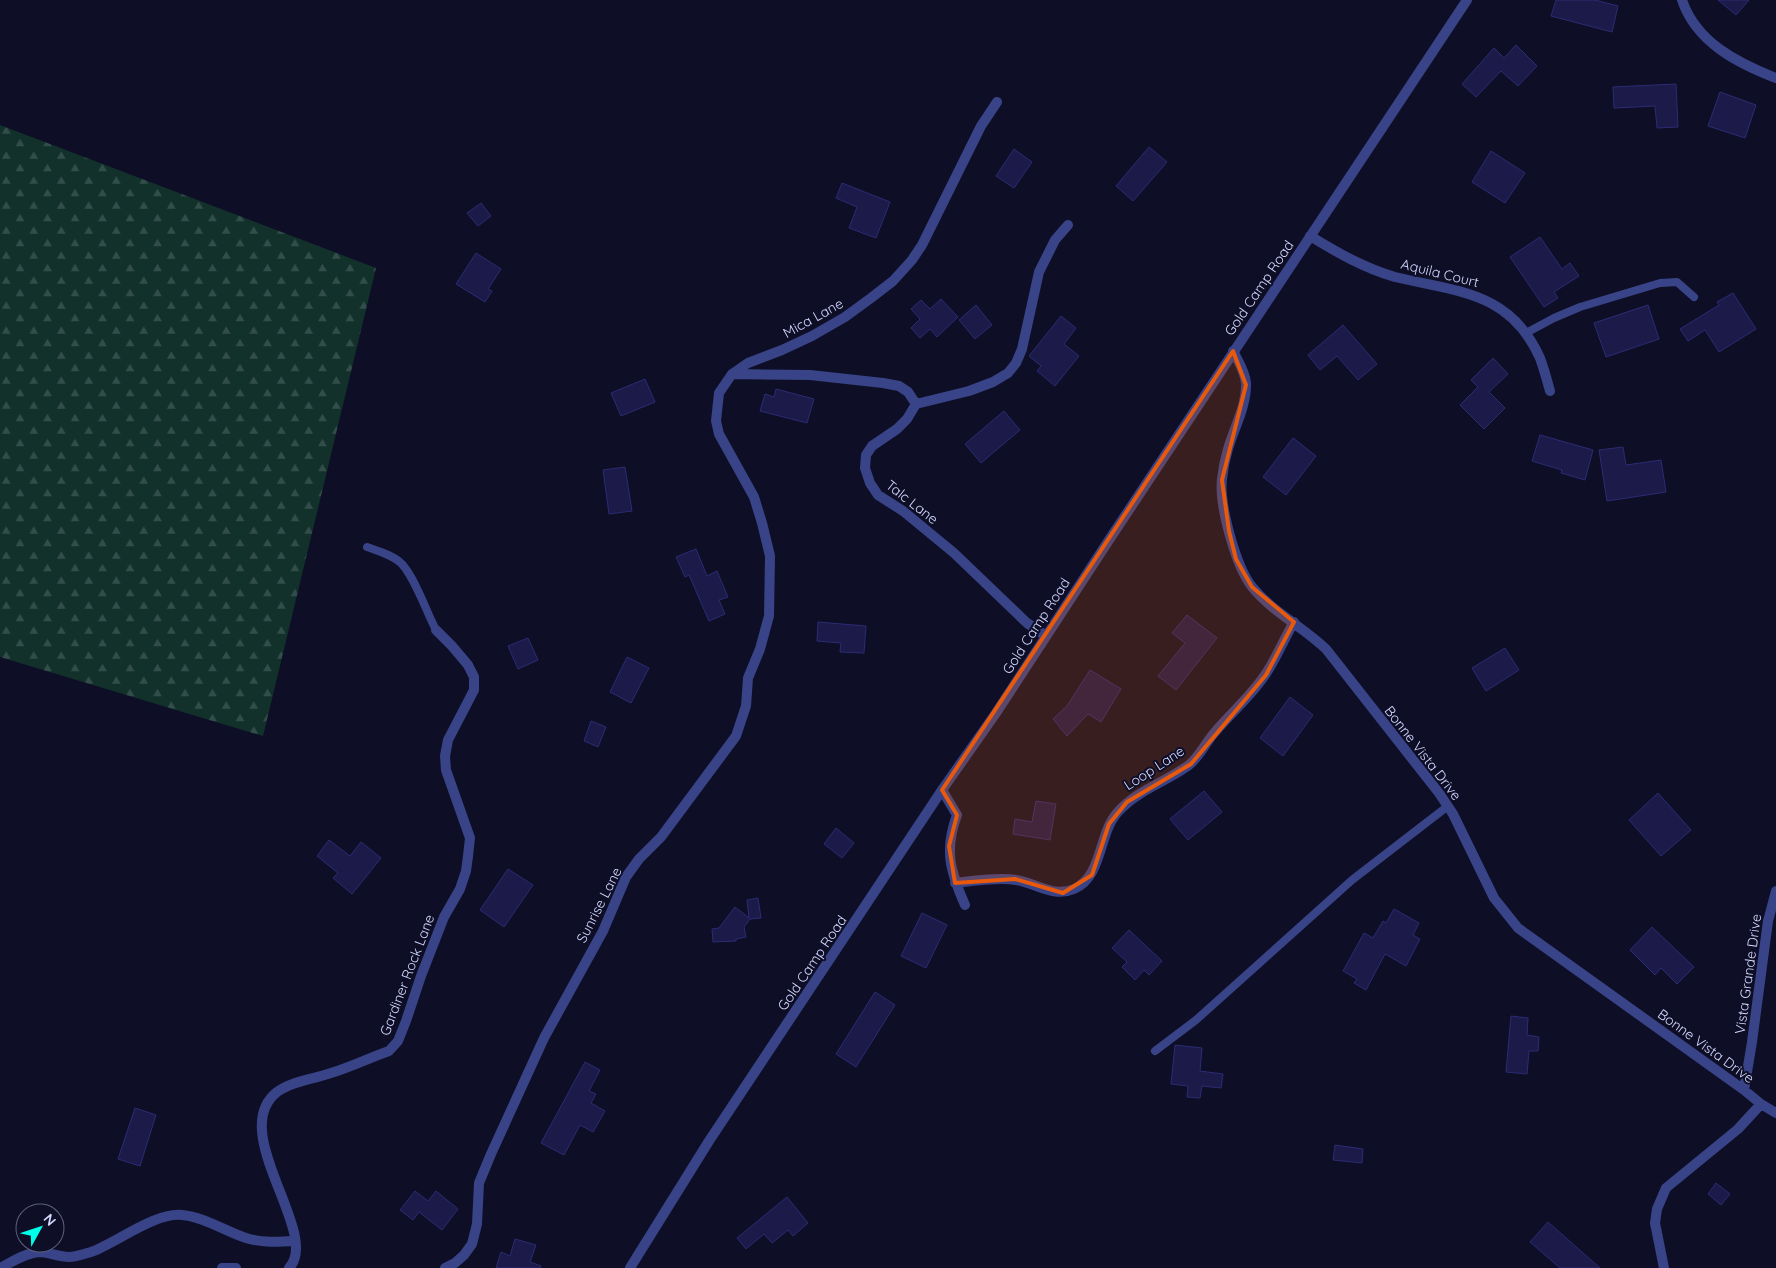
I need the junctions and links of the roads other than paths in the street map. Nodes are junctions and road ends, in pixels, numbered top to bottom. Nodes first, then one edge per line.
1 (1467, 0) edge
2 (1682, 0) edge
3 (1776, 78) edge
4 (998, 102) dead end
5 (1068, 225) dead end
6 (1310, 236) junction
7 (1694, 297) dead end
8 (1526, 334) junction
9 (1233, 351) junction
10 (732, 374) junction
11 (1550, 391) dead end
12 (916, 404) junction
13 (367, 547) dead end
14 (770, 556) joint
15 (1294, 622) junction
16 (436, 630) joint
17 (1046, 636) junction
18 (942, 790) junction
19 (1448, 806) junction
20 (955, 883) junction
21 (1776, 891) edge
22 (965, 905) dead end
23 (1155, 1051) dead end
24 (1744, 1090) junction
25 (1761, 1104) junction
26 (1776, 1113) edge
27 (295, 1241) junction
28 (0, 1268) edge
29 (222, 1268) edge
30 (236, 1268) edge
31 (289, 1268) edge
32 (445, 1268) edge
33 (630, 1268) edge
34 (1664, 1268) edge

1 - 6 street, Gold Camp Road
2 - 3 street
4 - 10 street, Mica Lane
5 - 12 street
6 - 8 street, Aquila Court
6 - 9 street, Gold Camp Road
7 - 8 lane
8 - 11 street, Aquila Court
9 - 15 street, Bonne Vista Drive
9 - 17 street, Gold Camp Road
10 - 12 street
10 - 14 street, Mica Lane
12 - 17 street, Talc Lane
13 - 16 lane
14 - 32 street, Sunrise Lane
15 - 19 street, Bonne Vista Drive
15 - 20 street, Loop Lane
16 - 27 street, Gardiner Rock Lane
17 - 18 street, Gold Camp Road
18 - 20 street
18 - 33 street, Gold Camp Road
19 - 23 lane
19 - 24 street, Bonne Vista Drive
20 - 22 street
21 - 24 street, Vista Grande Drive
24 - 25 street, Bonne Vista Drive
25 - 26 street, Bonne Vista Drive
25 - 34 street
27 - 28 street
27 - 31 street, Gardiner Rock Lane
29 - 30 street

